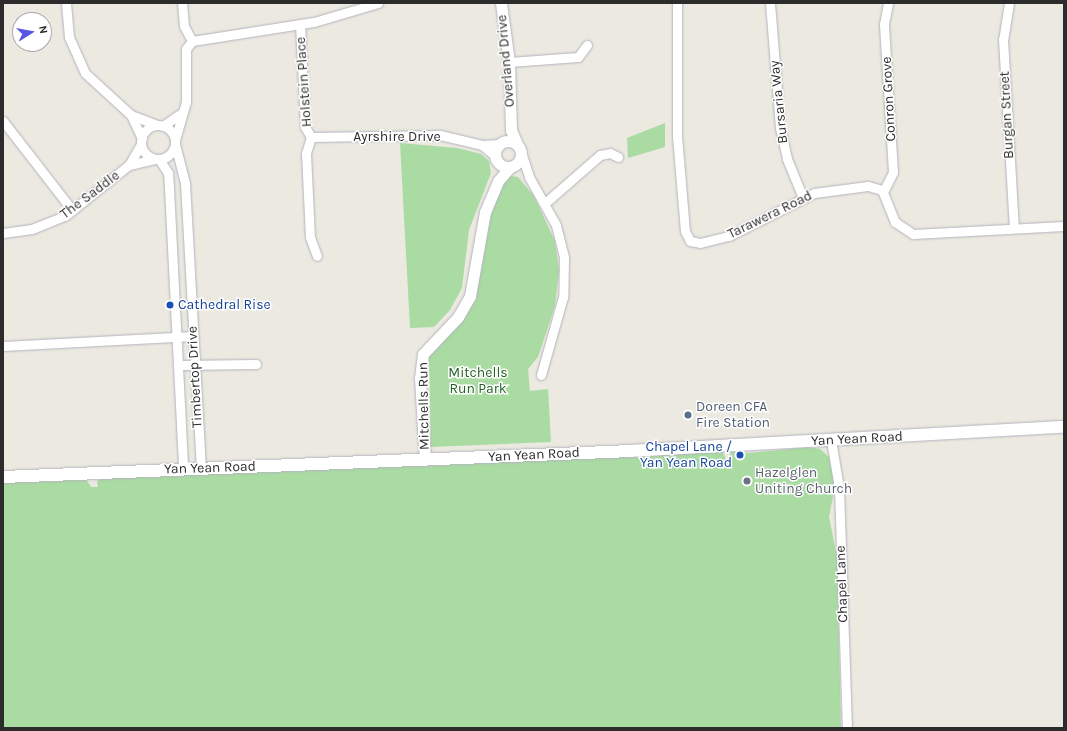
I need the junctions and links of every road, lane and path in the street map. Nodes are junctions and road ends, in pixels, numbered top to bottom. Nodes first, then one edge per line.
1 (66, 3) edge
2 (182, 3) edge
3 (378, 3) edge
4 (501, 3) edge
5 (677, 3) edge
6 (770, 3) edge
7 (888, 3) edge
8 (1009, 3) edge
9 (300, 24) junction
10 (192, 41) junction
11 (587, 45) dead end
12 (509, 62) junction
13 (184, 112) junction
14 (130, 115) junction
15 (510, 119) junction
16 (3, 121) edge
17 (160, 126) junction
18 (311, 137) junction
19 (141, 142) junction
20 (175, 142) junction
21 (501, 143) junction
22 (482, 145) junction
23 (519, 148) junction
24 (618, 157) dead end
25 (495, 158) junction
26 (157, 159) junction
27 (129, 165) junction
28 (511, 167) junction
29 (529, 177) junction
30 (498, 181) junction
31 (883, 192) junction
32 (803, 198) junction
33 (545, 203) junction
34 (72, 210) junction
35 (1064, 226) edge
36 (1014, 228) junction
37 (3, 233) edge
38 (317, 256) dead end
39 (193, 336) junction
40 (177, 337) junction
41 (3, 346) edge
42 (256, 364) dead end
43 (178, 365) junction
44 (194, 368) junction
45 (541, 375) dead end
46 (1064, 427) edge
47 (830, 440) junction
48 (425, 460) junction
49 (201, 468) junction
50 (183, 469) junction
51 (3, 477) edge
52 (847, 728) edge

1 - 14 street
2 - 10 street
3 - 9 street
4 - 12 street, Overland Drive
5 - 32 street, Tarawera Road
6 - 32 street, Bursaria Way
7 - 31 street, Conron Grove
8 - 36 street, Burgan Street
9 - 10 street
9 - 18 street, Holstein Place
10 - 13 street
11 - 12 street
12 - 15 street, Overland Drive
13 - 17 street
13 - 20 street
14 - 17 street
14 - 19 street
15 - 21 street, Overland Drive
15 - 23 street, Overland Drive
16 - 34 street
17 - 19 street
17 - 20 street
18 - 22 street, Ayrshire Drive
18 - 38 street, Holstein Place
19 - 26 street
19 - 27 street, The Saddle
20 - 26 street
20 - 39 street, Timbertop Drive
21 - 22 street, Ayrshire Drive
21 - 23 street
21 - 25 street, Overland Drive
22 - 25 street, Ayrshire Drive
23 - 28 street, Mitchells Run
23 - 29 street
24 - 33 street
25 - 28 street
25 - 30 street, Mitchells Run
26 - 27 street, The Saddle
26 - 40 street, Timbertop Drive
27 - 34 street, The Saddle
28 - 29 street
28 - 30 street, Mitchells Run
29 - 33 street
30 - 48 street, Mitchells Run
31 - 32 street, Tarawera Road
31 - 36 street
33 - 45 street
34 - 37 street, The Saddle
35 - 36 street
39 - 40 street
39 - 44 street, Timbertop Drive
40 - 41 street
40 - 43 street, Timbertop Drive
42 - 44 street
43 - 44 street
43 - 50 street, Timbertop Drive
44 - 49 street, Timbertop Drive
46 - 47 main road, Yan Yean Road
47 - 48 main road, Yan Yean Road
47 - 52 street, Chapel Lane
48 - 49 main road, Yan Yean Road
49 - 50 main road, Yan Yean Road
50 - 51 main road, Yan Yean Road

